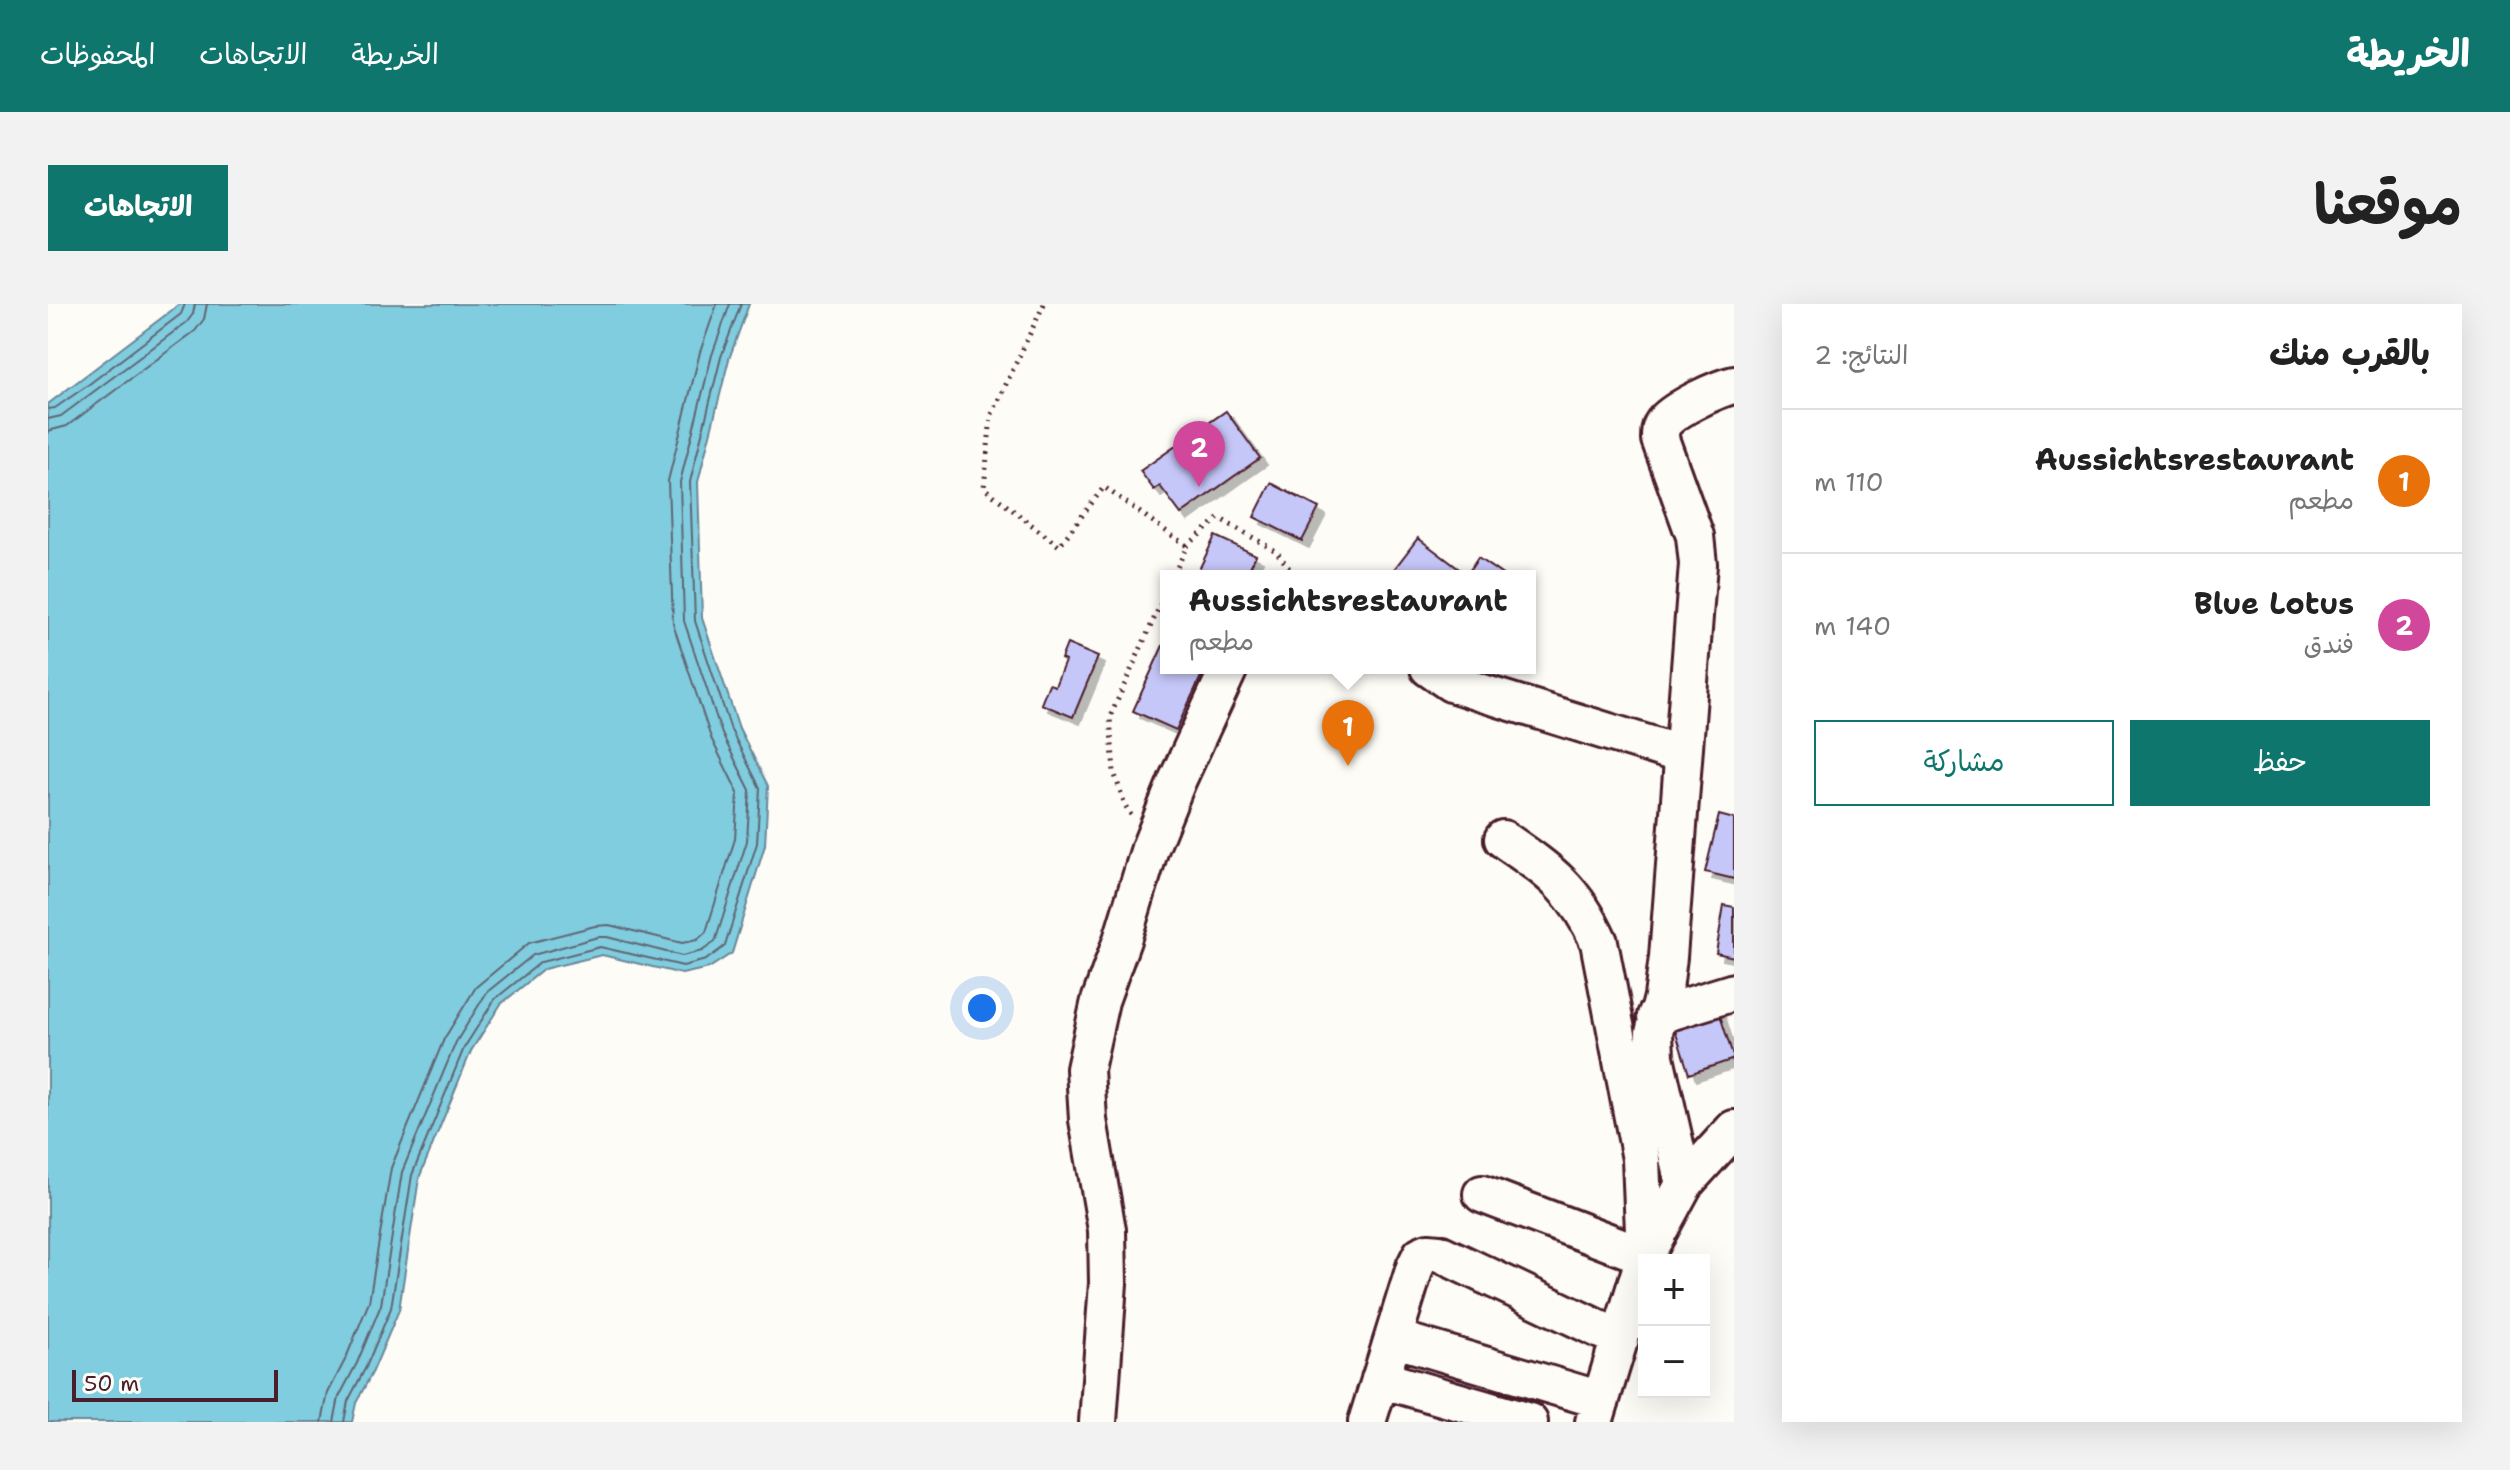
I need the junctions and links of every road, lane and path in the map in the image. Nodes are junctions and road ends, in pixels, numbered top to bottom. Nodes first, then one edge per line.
1 (1044, 304) edge
2 (1734, 385) edge
3 (1187, 546) junction
4 (1176, 570) edge
5 (1290, 570) edge
6 (1160, 605) edge
7 (1226, 674) edge
8 (1438, 674) edge
9 (1683, 755) junction
10 (1503, 839) dead end
11 (1150, 848) junction
12 (1734, 992) edge
13 (1656, 1016) junction
14 (1734, 1129) edge
15 (1684, 1184) junction
16 (1482, 1194) dead end
17 (1640, 1254) edge
18 (1645, 1254) edge
19 (1646, 1254) edge
20 (1638, 1279) edge
21 (1393, 1338) junction
22 (1620, 1339) junction
23 (1478, 1363) junction
24 (1380, 1379) junction
25 (1598, 1411) edge
26 (1462, 1413) edge
27 (1098, 1422) edge
28 (1367, 1422) edge
29 (1529, 1422) edge

1 - 3 path
2 - 9 street
3 - 4 path
3 - 5 path
6 - 11 path
7 - 11 street
8 - 9 street
9 - 13 street
10 - 18 street
11 - 27 street
12 - 13 street
13 - 15 street
14 - 15 street
15 - 19 street
16 - 17 street
20 - 22 street
21 - 22 street
21 - 23 street
21 - 24 street
22 - 25 street
23 - 25 street
23 - 26 street
24 - 26 street
24 - 28 street
26 - 29 street

